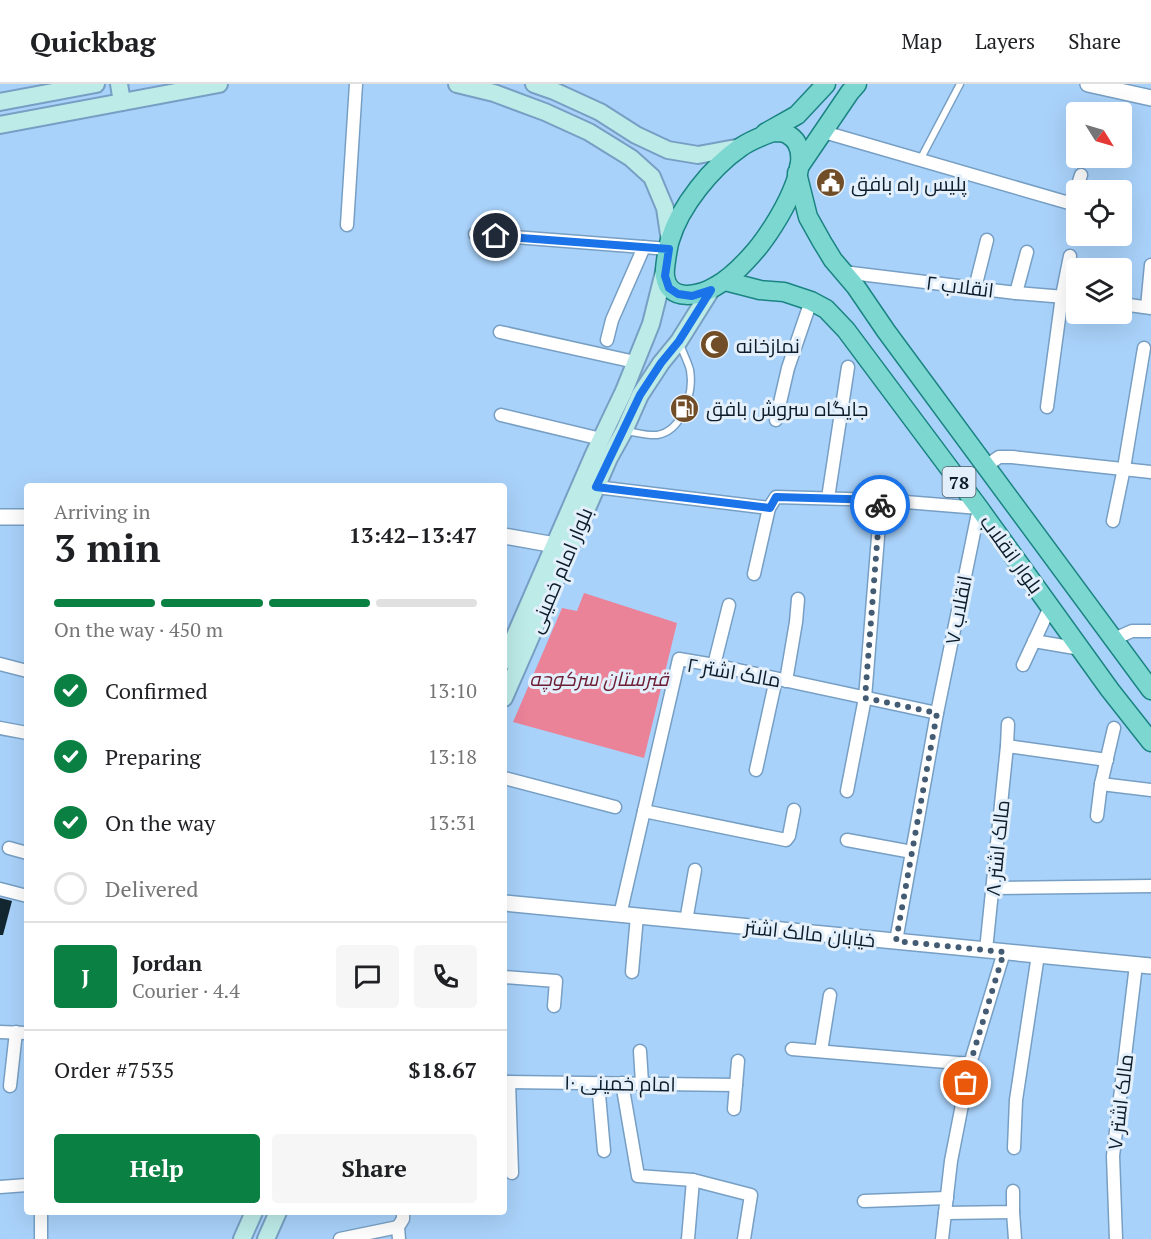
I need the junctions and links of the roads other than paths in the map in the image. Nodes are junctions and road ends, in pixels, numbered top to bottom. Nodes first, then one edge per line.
1 (96, 84) edge
2 (119, 84) edge
3 (219, 84) edge
4 (356, 84) edge
5 (457, 84) edge
6 (534, 84) edge
7 (826, 84) edge
8 (857, 84) edge
9 (960, 84) edge
10 (1088, 84) edge
11 (1151, 98) edge
12 (0, 102) edge
13 (122, 102) junction
14 (0, 125) edge
15 (824, 132) junction
16 (636, 135) junction
17 (758, 137) junction
18 (741, 147) junction
19 (625, 154) junction
20 (920, 160) junction
21 (798, 170) junction
22 (1081, 175) dead end
23 (347, 225) dead end
24 (475, 234) dead end
25 (987, 240) dead end
26 (644, 247) junction
27 (668, 250) junction
28 (1027, 252) dead end
29 (1070, 256) dead end
30 (1151, 265) edge
31 (843, 272) junction
32 (718, 285) junction
33 (975, 288) junction
34 (1016, 293) junction
35 (1062, 296) junction
36 (1066, 297) edge
37 (811, 301) junction
38 (1132, 305) edge
39 (1149, 308) edge
40 (500, 332) dead end
41 (607, 340) dead end
42 (679, 341) junction
43 (1144, 348) dead end
44 (635, 362) junction
45 (848, 367) dead end
46 (935, 397) junction
47 (1047, 407) dead end
48 (501, 415) dead end
49 (911, 417) junction
50 (776, 420) dead end
51 (959, 430) junction
52 (624, 431) junction
53 (602, 439) junction
54 (935, 449) junction
55 (986, 466) junction
56 (1124, 468) junction
57 (1151, 472) edge
58 (596, 487) junction
59 (828, 498) junction
60 (881, 500) junction
61 (979, 507) junction
62 (770, 508) junction
63 (0, 517) edge
64 (24, 517) edge
65 (1113, 521) dead end
66 (507, 537) edge
67 (555, 545) junction
68 (754, 574) dead end
69 (798, 599) dead end
70 (729, 604) dead end
71 (1050, 607) junction
72 (532, 616) junction
73 (1151, 631) edge
74 (1114, 639) junction
75 (1034, 641) junction
76 (1081, 649) junction
77 (511, 657) edge
78 (0, 664) edge
79 (714, 665) junction
80 (1023, 665) dead end
81 (24, 670) edge
82 (507, 680) edge
83 (781, 680) junction
84 (1151, 690) edge
85 (865, 698) junction
86 (937, 713) junction
87 (1008, 724) dead end
88 (0, 728) edge
89 (1114, 728) dead end
90 (24, 733) edge
91 (1151, 742) edge
92 (1007, 746) junction
93 (1107, 760) junction
94 (756, 770) dead end
95 (507, 779) edge
96 (1101, 784) junction
97 (1151, 790) edge
98 (847, 791) dead end
99 (615, 807) dead end
100 (794, 810) dead end
101 (644, 811) junction
102 (1097, 816) dead end
103 (847, 840) dead end
104 (9, 848) dead end
105 (24, 852) edge
106 (912, 852) junction
107 (695, 870) dead end
108 (1151, 886) edge
109 (994, 888) junction
110 (0, 889) edge
111 (24, 895) edge
112 (507, 903) edge
113 (620, 915) junction
114 (637, 916) junction
115 (686, 921) junction
116 (896, 941) junction
117 (986, 950) junction
118 (1004, 952) junction
119 (1038, 955) junction
120 (1144, 965) edge
121 (632, 972) dead end
122 (507, 977) edge
123 (830, 996) dead end
124 (554, 1006) dead end
125 (0, 1032) edge
126 (22, 1033) edge
127 (792, 1049) dead end
128 (640, 1051) dead end
129 (821, 1051) junction
130 (738, 1061) dead end
131 (970, 1064) junction
132 (507, 1082) edge
133 (598, 1083) junction
134 (622, 1083) junction
135 (642, 1083) junction
136 (736, 1085) junction
137 (9, 1086) dead end
138 (734, 1109) dead end
139 (1014, 1148) dead end
140 (604, 1151) dead end
141 (512, 1173) dead end
142 (693, 1180) junction
143 (24, 1185) edge
144 (0, 1187) edge
145 (1013, 1191) dead end
146 (946, 1198) junction
147 (864, 1202) dead end
148 (1013, 1212) junction
149 (945, 1213) junction
150 (41, 1215) edge
151 (253, 1215) edge
152 (277, 1215) edge
153 (404, 1215) edge
154 (398, 1233) edge
155 (41, 1239) edge
156 (242, 1239) edge
157 (266, 1239) edge
158 (340, 1239) edge
159 (688, 1239) edge
160 (744, 1239) edge
161 (942, 1239) edge
162 (1015, 1239) edge
163 (1116, 1239) edge

1 - 12 main road
2 - 13 main road
3 - 13 main road
4 - 23 street
5 - 19 main road
6 - 16 main road
7 - 17 main road, 78
8 - 15 main road
9 - 20 lane
10 - 11 street
13 - 14 main road
15 - 20 street
15 - 21 main road
16 - 18 main road
16 - 19 main road
17 - 18 main road, 78
17 - 21 main road, 78
18 - 27 main road, 78
19 - 27 main road
20 - 22 street
21 - 31 main road, بلوار انقلاب / 78
21 - 32 main road
24 - 26 street
25 - 33 street
26 - 27 street
26 - 41 street
27 - 32 main road, 78
27 - 44 main road, بلوار امام خمینی
28 - 34 street
29 - 35 street
30 - 39 street
31 - 33 street, انقلاب ۲
31 - 46 main road, بلوار انقلاب / 78
32 - 37 main road, بلوار انقلاب / 78
32 - 42 main road, بلوار امام خمینی
33 - 34 street, انقلاب ۲
34 - 35 street, انقلاب ۲
35 - 36 street, انقلاب ۲
35 - 47 street
37 - 49 main road, بلوار انقلاب / 78
37 - 50 street
38 - 39 street
40 - 44 street
42 - 52 main road, بلوار امام خمینی
42 - 52 lane
43 - 56 street
44 - 53 main road, بلوار امام خمینی
45 - 59 street
46 - 49 main road
46 - 51 main road, بلوار انقلاب / 78
48 - 53 street
49 - 54 main road, بلوار انقلاب / 78
51 - 54 main road
51 - 55 main road, بلوار انقلاب / 78
52 - 58 main road, بلوار امام خمینی
53 - 67 main road, بلوار امام خمینی
54 - 61 main road, بلوار انقلاب / 78
55 - 56 street
55 - 74 main road, بلوار انقلاب / 78
56 - 57 street
56 - 65 street
58 - 62 street
58 - 72 main road, بلوار امام خمینی
59 - 60 street
59 - 62 street
60 - 61 street
60 - 85 street
61 - 71 main road, بلوار انقلاب / 78
61 - 86 street, انقلاب ۷
62 - 68 street
63 - 64 street
66 - 67 street
67 - 72 main road, بلوار امام خمینی
69 - 83 street
70 - 79 street
71 - 75 street
71 - 76 main road, بلوار انقلاب / 78
72 - 77 main road, بلوار امام خمینی
73 - 74 street
74 - 84 main road, بلوار انقلاب / 78
75 - 76 street
75 - 80 street
76 - 91 main road, بلوار انقلاب / 78
77 - 82 main road, بلوار امام خمینی
78 - 81 street
79 - 83 street, مالک اشتر ۲
79 - 101 street, مالک اشتر ۲
83 - 85 street, مالک اشتر ۲
83 - 94 street
85 - 86 street, مالک اشتر ۲
85 - 98 street
86 - 106 street, انقلاب ۷
87 - 92 street, مالک اشتر ۸
88 - 90 street
89 - 93 street
92 - 93 street
92 - 109 street, مالک اشتر ۸
93 - 96 street
95 - 99 street
96 - 97 street
96 - 102 street
100 - 101 street
101 - 113 street, مالک اشتر ۲
103 - 106 street
104 - 105 street
106 - 116 street, انقلاب ۷
107 - 115 street
108 - 109 street
109 - 117 street, مالک اشتر ۸
110 - 111 street
112 - 113 street, خیابان مالک اشتر
113 - 114 street, خیابان مالک اشتر
114 - 115 street, خیابان مالک اشتر
114 - 121 street
115 - 116 street, خیابان مالک اشتر
116 - 117 street, خیابان مالک اشتر
117 - 118 street, خیابان مالک اشتر
118 - 119 street, خیابان مالک اشتر
118 - 131 street
119 - 120 street, خیابان مالک اشتر
119 - 139 street
120 - 163 street, مالک اشتر ۷
122 - 124 street
123 - 129 street
125 - 126 street
126 - 137 street
127 - 129 street
128 - 135 street
129 - 131 street
130 - 136 street
131 - 146 street
132 - 133 street, امام خمینی ۱۰
132 - 141 street
133 - 134 street, امام خمینی ۱۰
133 - 140 street
134 - 135 street, امام خمینی ۱۰
134 - 142 street
135 - 136 street, امام خمینی ۱۰
136 - 138 street
142 - 159 street
142 - 160 street
143 - 144 street
145 - 148 street
146 - 147 street
146 - 149 street
148 - 149 street
148 - 162 street
149 - 161 street
150 - 155 street
151 - 156 main road
152 - 157 main road
153 - 154 street
154 - 158 street

